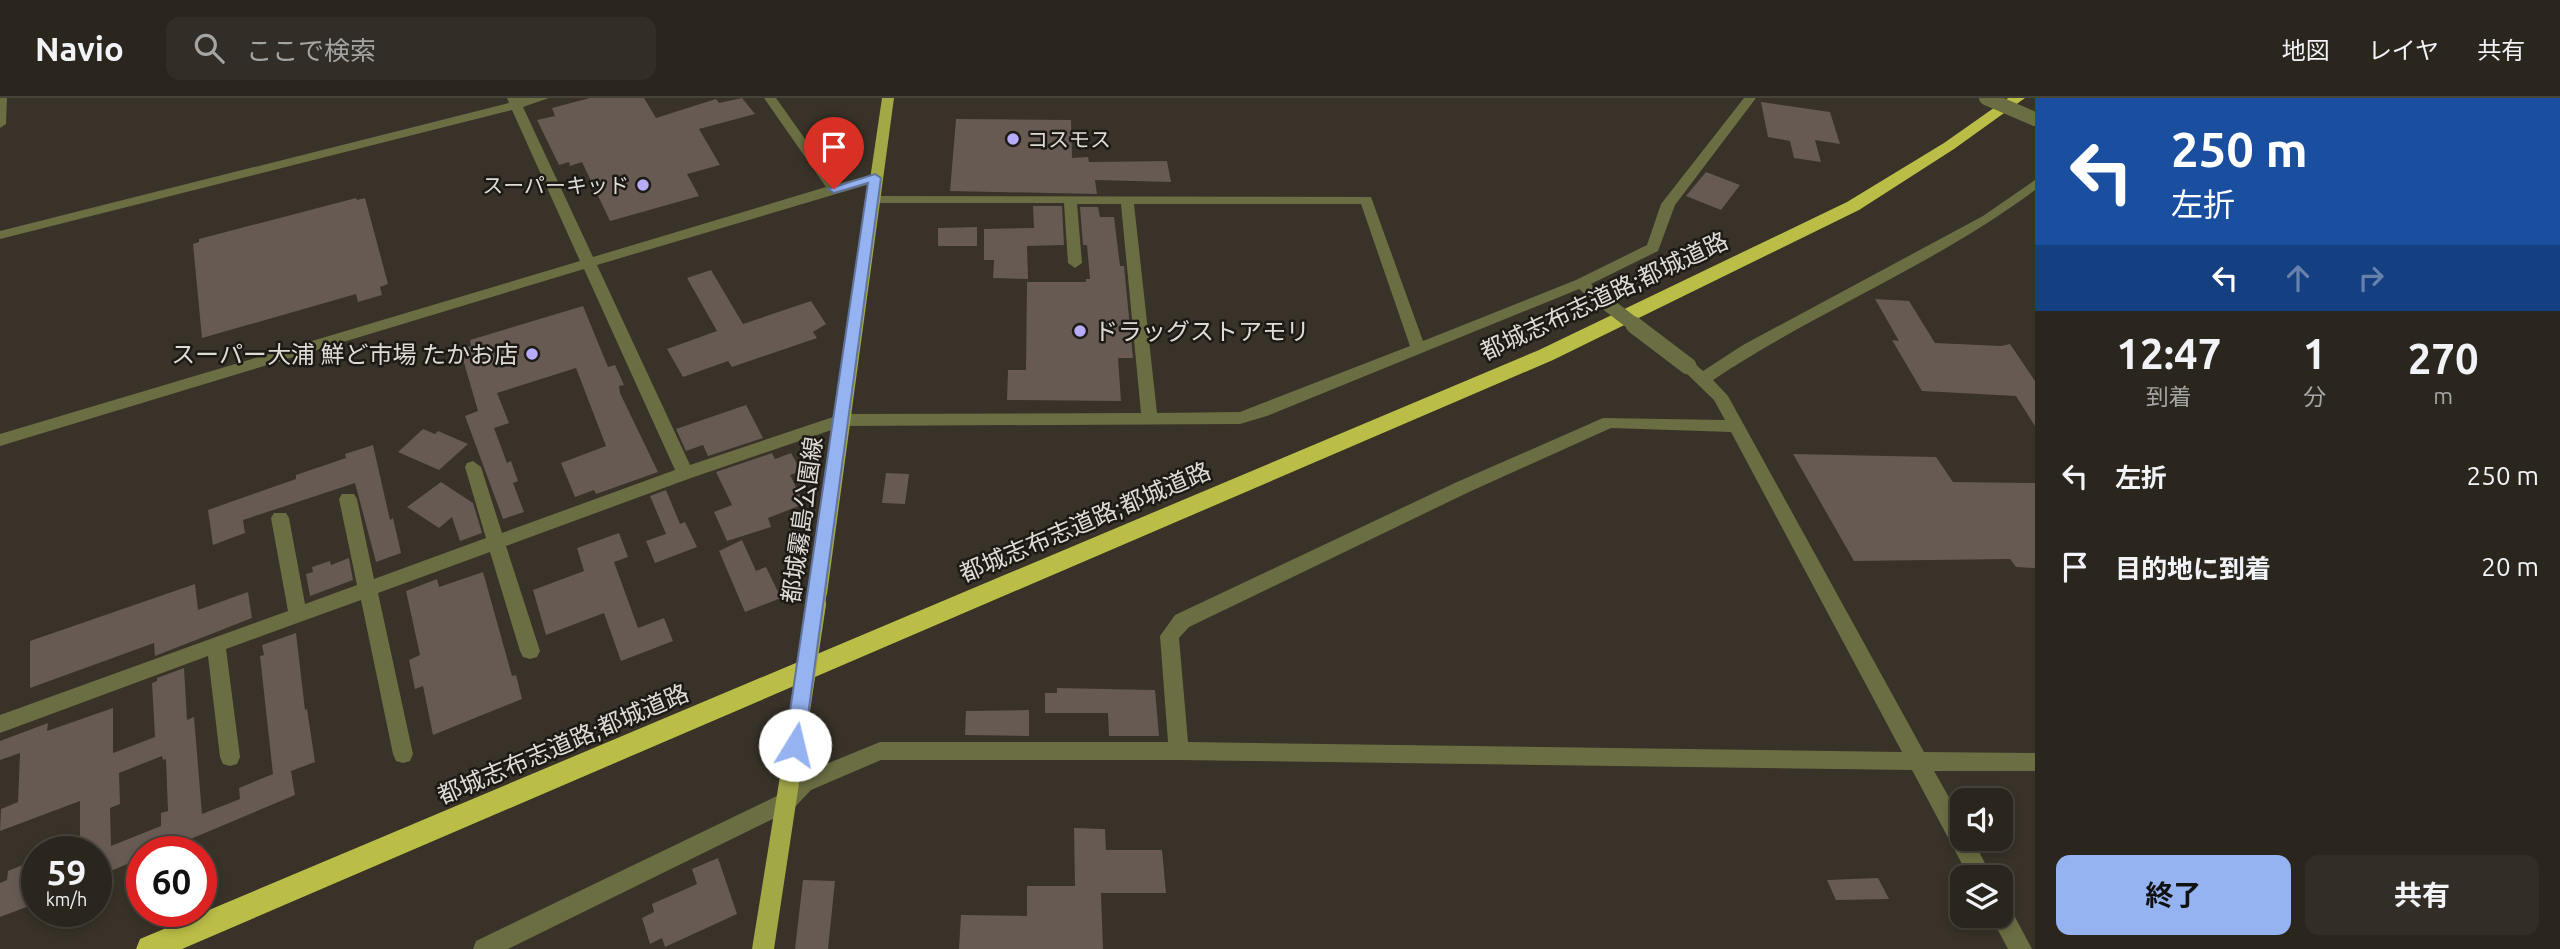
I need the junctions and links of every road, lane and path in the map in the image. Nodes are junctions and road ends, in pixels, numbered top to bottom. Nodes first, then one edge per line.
1 (1, 98) edge
2 (543, 98) edge
3 (769, 98) edge
4 (888, 98) edge
5 (1750, 98) edge
6 (1986, 98) edge
7 (2018, 98) edge
8 (515, 102) edge
9 (2035, 119) edge
10 (0, 124) edge
11 (875, 178) junction
12 (2035, 184) edge
13 (834, 189) junction
14 (872, 199) junction
15 (1070, 200) junction
16 (1127, 200) junction
17 (0, 235) edge
18 (1075, 263) dead end
19 (590, 264) junction
20 (1587, 288) junction
21 (1418, 348) junction
22 (1704, 378) junction
23 (842, 420) junction
24 (1150, 420) junction
25 (1736, 426) junction
26 (0, 440) edge
27 (473, 467) dead end
28 (685, 473) junction
29 (348, 499) dead end
30 (280, 518) dead end
31 (497, 543) junction
32 (369, 590) junction
33 (299, 615) junction
34 (216, 645) junction
35 (530, 651) dead end
36 (0, 724) edge
37 (1179, 751) junction
38 (403, 754) dead end
39 (230, 757) dead end
40 (1917, 759) junction
41 (2035, 762) edge
42 (786, 802) junction
43 (1974, 865) edge
44 (2009, 928) edge
45 (150, 949) edge
46 (484, 949) edge
47 (763, 949) edge
48 (2021, 949) edge

1 - 10 street
2 - 8 street
3 - 13 street
4 - 11 main road, 都城霧島公園線
5 - 20 street
6 - 9 street, bridge
7 - 45 highway, 都城志布志道路;都城道路
8 - 17 street
8 - 19 street
11 - 13 street
11 - 14 main road, 都城霧島公園線
12 - 22 street
13 - 19 street
14 - 15 street
14 - 23 main road, 都城霧島公園線
15 - 16 street
15 - 18 street
16 - 21 street
16 - 24 street
19 - 26 street
19 - 28 street
20 - 21 street
20 - 22 street, bridge
21 - 24 street
22 - 25 street
23 - 24 street
23 - 28 street
23 - 42 main road, 都城霧島公園線, bridge
25 - 37 street
25 - 40 street
27 - 31 street
28 - 31 street
29 - 32 street
30 - 33 street
31 - 32 street
31 - 35 street
32 - 33 street
32 - 38 street
33 - 34 street
34 - 36 street
34 - 39 street
37 - 40 street
37 - 42 street
40 - 41 street
40 - 43 street
42 - 46 street
42 - 47 main road, 都城霧島公園線
44 - 48 street

